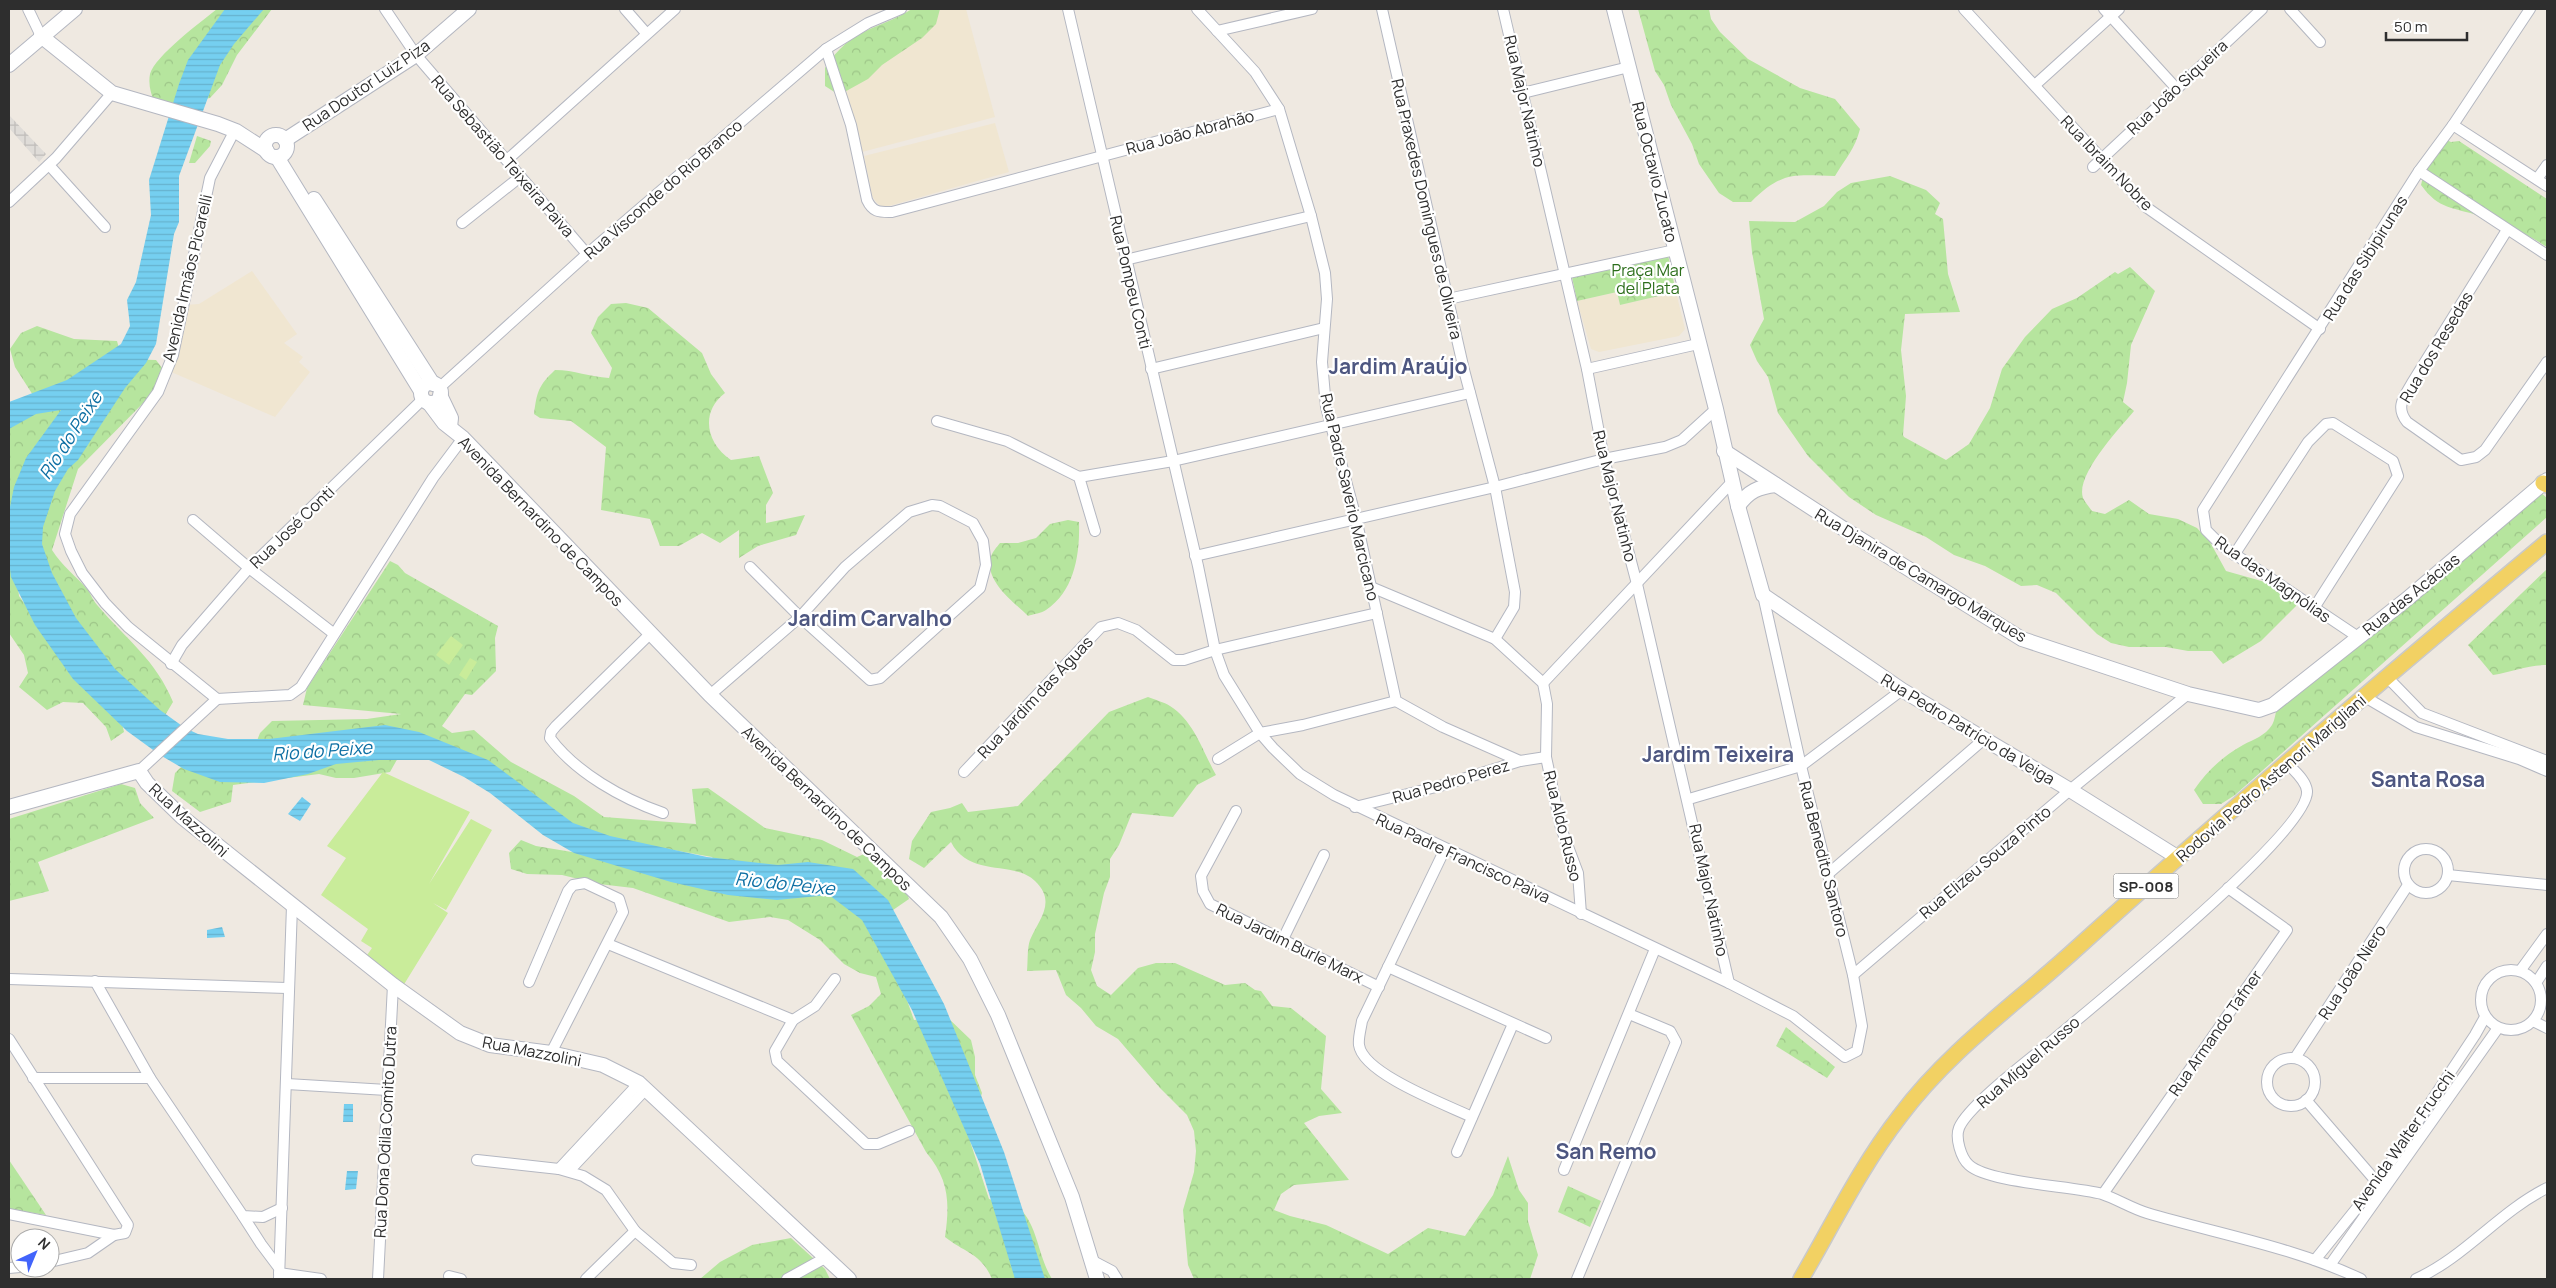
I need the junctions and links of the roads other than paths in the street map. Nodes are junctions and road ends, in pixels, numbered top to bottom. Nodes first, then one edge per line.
1 (28, 9) edge
2 (75, 9) edge
3 (385, 9) edge
4 (469, 9) edge
5 (625, 9) edge
6 (675, 9) edge
7 (901, 9) edge
8 (1068, 9) edge
9 (1197, 9) edge
10 (1312, 9) edge
11 (1382, 9) edge
12 (1503, 9) edge
13 (1614, 9) edge
14 (1964, 9) edge
15 (2119, 9) edge
16 (2262, 9) edge
17 (2290, 9) edge
18 (2530, 9) edge
19 (2107, 13) edge
20 (1217, 31) junction
21 (646, 33) junction
22 (41, 36) junction
23 (2320, 42) dead end
24 (826, 49) junction
25 (416, 55) junction
26 (9, 65) edge
27 (1628, 67) junction
28 (2034, 85) junction
29 (2176, 88) junction
30 (112, 93) junction
31 (1523, 93) junction
32 (1279, 109) junction
33 (2454, 125) junction
34 (235, 131) junction
35 (278, 147) junction
36 (1102, 156) junction
37 (2101, 158) junction
38 (507, 160) junction
39 (49, 165) junction
40 (2547, 165) edge
41 (2093, 167) dead end
42 (2419, 172) junction
43 (520, 177) junction
44 (2537, 179) junction
45 (2547, 186) edge
46 (9, 202) edge
47 (1311, 216) junction
48 (462, 223) dead end
49 (106, 227) dead end
50 (2507, 230) junction
51 (1676, 250) junction
52 (587, 254) junction
53 (2547, 256) edge
54 (1125, 260) junction
55 (1565, 275) junction
56 (1448, 299) junction
57 (1324, 328) junction
58 (2320, 329) junction
59 (1698, 344) junction
60 (2547, 362) edge
61 (1151, 369) junction
62 (1587, 369) junction
63 (431, 393) junction
64 (1470, 393) junction
65 (1716, 409) junction
66 (937, 421) dead end
67 (1330, 425) junction
68 (463, 438) junction
69 (1724, 451) junction
70 (1604, 459) junction
71 (1173, 461) junction
72 (1079, 477) junction
73 (1732, 482) junction
74 (2546, 483) edge
75 (1776, 485) junction
76 (1495, 487) junction
77 (1738, 506) junction
78 (2203, 510) joint
79 (1356, 518) junction
80 (193, 520) dead end
81 (1095, 531) dead end
82 (2547, 542) edge
83 (2234, 555) junction
84 (1195, 556) junction
85 (750, 567) dead end
86 (249, 568) junction
87 (1637, 584) junction
88 (1371, 587) junction
89 (1763, 595) junction
90 (2314, 608) junction
91 (1376, 614) junction
92 (800, 617) junction
93 (334, 633) junction
94 (650, 634) junction
95 (2358, 638) junction
96 (1495, 639) junction
97 (1215, 650) junction
98 (172, 664) junction
99 (2387, 678) junction
100 (1543, 683) junction
101 (1902, 690) junction
102 (2188, 694) junction
103 (710, 695) junction
104 (2365, 697) junction
105 (217, 699) junction
106 (1396, 701) junction
107 (2273, 705) joint
108 (2422, 713) junction
109 (2416, 727) junction
110 (1260, 733) junction
111 (1983, 740) junction
112 (1546, 758) junction
113 (1218, 759) dead end
114 (1520, 761) junction
115 (2547, 761) edge
116 (2287, 763) junction
117 (1801, 766) junction
118 (144, 767) junction
119 (2547, 771) edge
120 (964, 772) dead end
121 (2070, 790) junction
122 (1689, 799) junction
123 (9, 807) edge
124 (1355, 807) junction
125 (1236, 811) dead end
126 (663, 813) dead end
127 (1445, 849) junction
128 (1324, 855) dead end
129 (2177, 858) junction
130 (1828, 874) junction
131 (2448, 875) junction
132 (2408, 885) junction
133 (2547, 885) edge
134 (2228, 888) junction
135 (292, 906) junction
136 (1581, 914) junction
137 (2547, 934) edge
138 (1284, 939) junction
139 (608, 944) junction
140 (1655, 949) junction
141 (2547, 966) edge
142 (1392, 968) junction
143 (2520, 971) junction
144 (1853, 975) junction
145 (9, 979) edge
146 (835, 979) dead end
147 (95, 981) junction
148 (530, 982) dead end
149 (1729, 983) junction
150 (2536, 983) junction
151 (393, 985) junction
152 (1378, 987) junction
153 (287, 988) junction
154 (2544, 998) edge
155 (1629, 1014) junction
156 (2485, 1016) junction
157 (794, 1020) junction
158 (2533, 1021) junction
159 (1513, 1024) junction
160 (2498, 1028) junction
161 (2547, 1028) edge
162 (1546, 1038) dead end
163 (9, 1042) edge
164 (551, 1053) junction
165 (1845, 1057) joint
166 (2295, 1058) junction
167 (33, 1078) junction
168 (150, 1078) junction
169 (287, 1084) junction
170 (642, 1086) junction
171 (387, 1090) junction
172 (2306, 1100) junction
173 (1472, 1117) junction
174 (908, 1131) dead end
175 (1457, 1152) dead end
176 (477, 1160) dead end
177 (559, 1169) junction
178 (1564, 1170) dead end
179 (570, 1171) junction
180 (2381, 1186) junction
181 (2547, 1188) edge
182 (2103, 1194) junction
183 (282, 1208) junction
184 (9, 1214) edge
185 (243, 1216) junction
186 (634, 1231) junction
187 (114, 1235) junction
188 (825, 1258) junction
189 (60, 1260) edge
190 (2315, 1260) junction
191 (1093, 1262) junction
192 (691, 1265) dead end
193 (2330, 1265) junction
194 (279, 1273) edge
195 (449, 1276) dead end
196 (321, 1279) edge
197 (378, 1279) edge
198 (460, 1279) edge
199 (586, 1279) edge
200 (787, 1279) edge
201 (849, 1279) edge
202 (1097, 1279) edge
203 (1117, 1279) edge
204 (1576, 1279) edge
205 (1801, 1279) edge
206 (2361, 1279) edge
207 (2416, 1279) edge

1 - 22 street
2 - 22 street
3 - 25 street, Rua Sebastião Teixeira Paiva
4 - 25 street, Rua Doutor Luiz Piza
5 - 21 street
6 - 21 street
7 - 24 street, Rua Visconde do Rio Branco
8 - 36 street, Rua Pompeu Conti
9 - 20 street, Rua Padre Saverio Marcicano
10 - 20 street
11 - 56 street, Rua Praxedes Domingues de Oliveira
12 - 31 street, Rua Major Natinho
13 - 27 street, Rua Octavio Zucato
14 - 28 street, Rua Ibraim Nobre
15 - 19 street
16 - 29 street, Rua João Siqueira
17 - 23 street
18 - 33 street, Rua das Sibipirunas
19 - 28 street
19 - 29 street
20 - 32 street, Rua Padre Saverio Marcicano
21 - 38 street
22 - 26 street
22 - 30 street
24 - 36 street, Rua João Abrahão
24 - 52 street, Rua Visconde do Rio Branco
25 - 35 street, Rua Doutor Luiz Piza
25 - 38 street, Rua Sebastião Teixeira Paiva
27 - 31 street
27 - 51 street, Rua Octavio Zucato
28 - 37 street, Rua Ibraim Nobre
29 - 37 street, Rua João Siqueira
30 - 34 street
30 - 39 street
31 - 55 street, Rua Major Natinho
32 - 36 street, Rua João Abrahão
32 - 47 street, Rua Padre Saverio Marcicano
33 - 42 street, Rua das Sibipirunas
33 - 44 street
34 - 35 street
34 - 98 street, Avenida Irmãos Picarelli
35 - 63 street, Avenida Bernardino de Campos
36 - 54 street, Rua Pompeu Conti
37 - 41 street, Rua João Siqueira
37 - 58 street, Rua Ibraim Nobre
38 - 43 street, Rua Sebastião Teixeira Paiva
39 - 46 street
39 - 49 street
40 - 44 street
42 - 50 street
42 - 58 street, Rua das Sibipirunas
43 - 48 street
43 - 52 street, Rua Sebastião Teixeira Paiva
44 - 45 street
47 - 54 street
47 - 57 street, Rua Padre Saverio Marcicano
50 - 53 street
50 - 60 street, Rua dos Resedas
51 - 55 street
51 - 59 street, Rua Octavio Zucato
52 - 63 street, Rua Visconde do Rio Branco
54 - 61 street, Rua Pompeu Conti
55 - 56 street
55 - 62 street, Rua Major Natinho
56 - 64 street, Rua Praxedes Domingues de Oliveira
57 - 61 street
57 - 67 street, Rua Padre Saverio Marcicano
58 - 78 street, Rua das Sibipirunas
59 - 62 street
59 - 65 street, Rua Octavio Zucato
61 - 71 street, Rua Pompeu Conti
62 - 70 street, Rua Major Natinho
63 - 68 street, Avenida Bernardino de Campos
63 - 86 street, Rua José Conti
64 - 67 street
64 - 76 street, Rua Praxedes Domingues de Oliveira
65 - 69 street, Rua Octavio Zucato
65 - 70 street
66 - 72 street
67 - 71 street
67 - 79 street, Rua Padre Saverio Marcicano
68 - 93 street
68 - 94 street, Avenida Bernardino de Campos
69 - 73 street, Rua Benedito Santoro
69 - 75 street, Rua Djanira de Camargo Marques
70 - 76 street
70 - 87 street, Rua Major Natinho
71 - 72 street
71 - 84 street, Rua Pompeu Conti
72 - 81 street
73 - 77 street, Rua Benedito Santoro
73 - 87 street
74 - 95 street, Rua das Acácias
75 - 77 street
75 - 102 street, Rua Djanira de Camargo Marques
76 - 79 street
76 - 96 street, Rua Praxedes Domingues de Oliveira
77 - 89 street, Rua Benedito Santoro
78 - 83 street, Rua das Magnólias
79 - 84 street
79 - 88 street, Rua Padre Saverio Marcicano
80 - 86 street
82 - 99 main road, Rodovia Pedro Astenori Marigliani / SP-008
83 - 90 street, Rua das Magnólias
83 - 90 street
84 - 97 street, Rua Padre Francisco Paiva
85 - 92 street
86 - 93 street
86 - 98 street, Rua José Conti
87 - 100 street
87 - 122 street, Rua Major Natinho
88 - 91 street, Rua Padre Saverio Marcicano
88 - 96 street
89 - 101 street, Rua Pedro Patrício da Veiga
89 - 117 street, Rua Benedito Santoro
90 - 95 street, Rua das Magnólias
91 - 97 street
91 - 106 street, Rua Padre Saverio Marcicano
92 - 92 street
92 - 103 street
93 - 105 street
94 - 103 street, Avenida Bernardino de Campos
94 - 126 street
95 - 107 street, Rua das Acácias
96 - 100 street
97 - 110 street, Rua Padre Francisco Paiva
97 - 120 street, Rua Jardim das Águas
98 - 105 street, Avenida Irmãos Picarelli
99 - 104 main road, Rodovia Pedro Astenori Marigliani / SP-008
99 - 108 street
100 - 112 street, Rua Aldo Russo
101 - 111 street, Rua Pedro Patrício da Veiga
101 - 117 street
102 - 107 street, Rua Djanira de Camargo Marques
102 - 121 street, Rua Elizeu Souza Pinto
103 - 191 street, Avenida Bernardino de Campos
104 - 109 street
104 - 116 main road, Rodovia Pedro Astenori Marigliani / SP-008
105 - 118 street
106 - 110 street
106 - 114 street
108 - 109 street
108 - 115 street
109 - 119 street
110 - 113 street
110 - 124 street, Rua Padre Francisco Paiva
111 - 121 street, Rua Pedro Patrício da Veiga
111 - 130 street
112 - 114 street, Rua Pedro Perez
112 - 136 street, Rua Aldo Russo
114 - 124 street, Rua Pedro Perez
116 - 129 main road, Rodovia Pedro Astenori Marigliani / SP-008
116 - 134 street, Rua Miguel Russo
117 - 122 street
117 - 130 street, Rua Benedito Santoro
118 - 123 street
118 - 135 street, Rua Mazzolini
121 - 129 street, Rua Pedro Patrício da Veiga
121 - 144 street, Rua Elizeu Souza Pinto
122 - 149 street, Rua Major Natinho
124 - 127 street, Rua Padre Francisco Paiva
125 - 138 street, Rua Jardim Burle Marx
127 - 136 street, Rua Padre Francisco Paiva
127 - 142 street, Rua Jardim Burle Marx
128 - 138 street
129 - 205 main road, Rodovia Pedro Astenori Marigliani / SP-008
130 - 144 street, Rua Benedito Santoro
131 - 132 street
131 - 132 street
131 - 133 street
132 - 166 street, Rua João Niero
134 - 182 street, Rua Armando Tafner
134 - 182 street, Rua Miguel Russo
135 - 151 street, Rua Mazzolini
135 - 153 street
136 - 140 street, Rua Padre Francisco Paiva
137 - 143 street
138 - 152 street, Rua Jardim Burle Marx
139 - 148 street
139 - 157 street
139 - 164 street
140 - 149 street, Rua Padre Francisco Paiva
140 - 155 street
141 - 150 street
142 - 152 street, Rua Jardim Burle Marx
142 - 159 street
143 - 150 street
143 - 156 street
144 - 165 street, Rua Benedito Santoro
145 - 147 street
146 - 157 street
147 - 153 street
147 - 168 street
149 - 165 street, Rua Padre Francisco Paiva
150 - 154 street
151 - 164 street, Rua Mazzolini
151 - 171 street, Rua Dona Odila Comito Dutra
152 - 173 street
153 - 169 street
154 - 158 street
155 - 178 street
155 - 204 street
156 - 160 street
156 - 180 street, Avenida Walter Frucchi
157 - 174 street
158 - 160 street
158 - 161 street
159 - 162 street
159 - 173 street
160 - 180 street, Avenida Walter Frucchi
163 - 167 street
164 - 170 street, Rua Mazzolini
166 - 172 street
166 - 172 street
167 - 168 street
167 - 187 street
168 - 185 street
169 - 171 street
169 - 183 street
170 - 177 street
170 - 179 street
170 - 188 street, Rua Mazzolini
171 - 197 street, Rua Dona Odila Comito Dutra
172 - 180 street
173 - 175 street
176 - 177 street
177 - 179 street
179 - 186 street
180 - 190 street, Avenida Walter Frucchi
180 - 193 street, Avenida Walter Frucchi
181 - 207 street
182 - 190 street, Rua Miguel Russo
183 - 185 street
183 - 194 street
184 - 187 street
185 - 194 street
186 - 192 street
186 - 199 street
187 - 189 street
188 - 200 street
188 - 201 street, Rua Mazzolini
190 - 193 street, Rua Miguel Russo
191 - 202 street, Avenida Bernardino de Campos
191 - 203 street
193 - 206 street, Rua Miguel Russo
194 - 196 street
195 - 198 street

